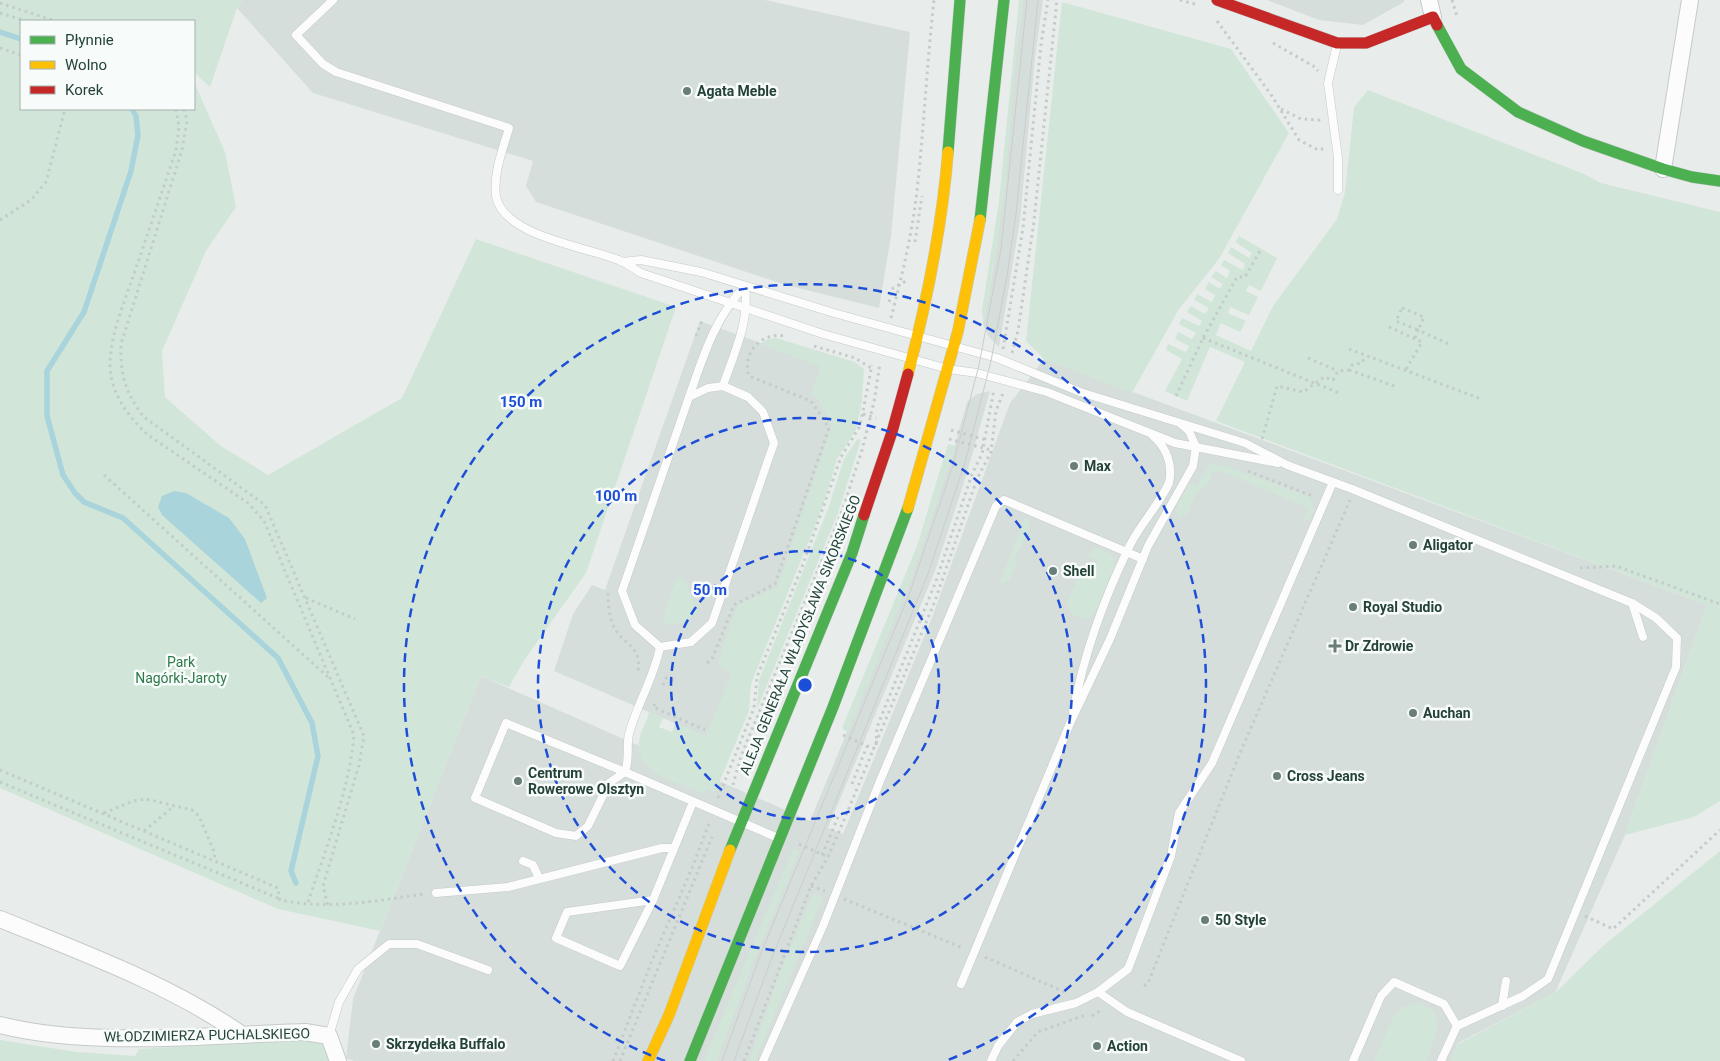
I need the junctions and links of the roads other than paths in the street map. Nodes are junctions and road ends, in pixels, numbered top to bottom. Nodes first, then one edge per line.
1 (333, 0) edge
2 (960, 0) edge
3 (1004, 0) edge
4 (1217, 0) edge
5 (1429, 0) edge
6 (1690, 0) edge
7 (1433, 17) junction
8 (1337, 43) junction
9 (1663, 169) junction
10 (1720, 181) edge
11 (1338, 190) dead end
12 (622, 262) junction
13 (745, 286) junction
14 (730, 303) junction
15 (748, 309) junction
16 (917, 336) junction
17 (954, 346) junction
18 (912, 359) junction
19 (948, 369) junction
20 (723, 386) junction
21 (689, 397) junction
22 (1177, 421) junction
23 (1148, 432) junction
24 (1196, 446) junction
25 (1287, 465) junction
26 (1333, 482) junction
27 (1127, 552) junction
28 (1142, 559) junction
29 (1632, 603) junction
30 (1643, 637) dead end
31 (660, 647) junction
32 (1071, 721) junction
33 (625, 772) junction
34 (693, 802) junction
35 (741, 822) junction
36 (780, 838) junction
37 (674, 848) junction
38 (523, 861) dead end
39 (539, 878) junction
40 (436, 893) road end
41 (653, 900) junction
42 (0, 919) edge
43 (488, 970) dead end
44 (1506, 981) dead end
45 (961, 984) dead end
46 (1098, 992) junction
47 (1502, 1006) junction
48 (0, 1025) edge
49 (1457, 1026) junction
50 (241, 1034) junction
51 (329, 1036) junction
52 (338, 1061) edge
53 (648, 1061) edge
54 (690, 1061) edge
55 (763, 1061) edge
56 (991, 1061) edge
57 (1241, 1061) edge
58 (1353, 1061) edge
59 (1441, 1061) edge

1 - 12 lane
2 - 16 main road, ALEJA GENERAŁA WŁADYSŁAWA SIKORSKIEGO
3 - 17 main road
4 - 8 main road
5 - 7 street
6 - 9 street
7 - 8 main road
7 - 9 main road
8 - 11 lane
9 - 10 main road
12 - 13 lane
12 - 14 lane
13 - 14 lane
13 - 15 lane
13 - 16 lane
14 - 15 lane
14 - 21 lane
15 - 18 lane
15 - 20 lane
16 - 17 lane
16 - 18 main road, ALEJA GENERAŁA WŁADYSŁAWA SIKORSKIEGO
17 - 19 main road
17 - 22 lane
18 - 19 lane
18 - 35 main road, ALEJA GENERAŁA WŁADYSŁAWA SIKORSKIEGO
19 - 23 lane
19 - 36 main road
20 - 21 lane
20 - 31 lane
21 - 31 lane
22 - 24 lane
22 - 25 lane
23 - 24 lane
23 - 27 lane
24 - 25 lane
24 - 28 lane
25 - 26 lane
26 - 29 lane
26 - 46 lane
27 - 28 lane
27 - 32 lane
27 - 55 lane
28 - 32 lane
29 - 30 lane
29 - 47 lane
31 - 33 lane
32 - 45 lane
33 - 33 lane
33 - 34 lane
34 - 35 lane
34 - 37 lane
35 - 36 lane
35 - 53 main road, ALEJA GENERAŁA WŁADYSŁAWA SIKORSKIEGO
36 - 54 main road
37 - 39 lane
37 - 41 lane
38 - 39 lane
39 - 40 lane
41 - 41 lane
42 - 50 street
43 - 51 lane
44 - 47 lane
46 - 56 lane
46 - 57 lane
47 - 49 lane
48 - 50 street, WŁODZIMIERZA PUCHALSKIEGO
49 - 58 lane
49 - 59 lane
50 - 51 street, WŁODZIMIERZA PUCHALSKIEGO
51 - 52 street, WŁODZIMIERZA PUCHALSKIEGO

